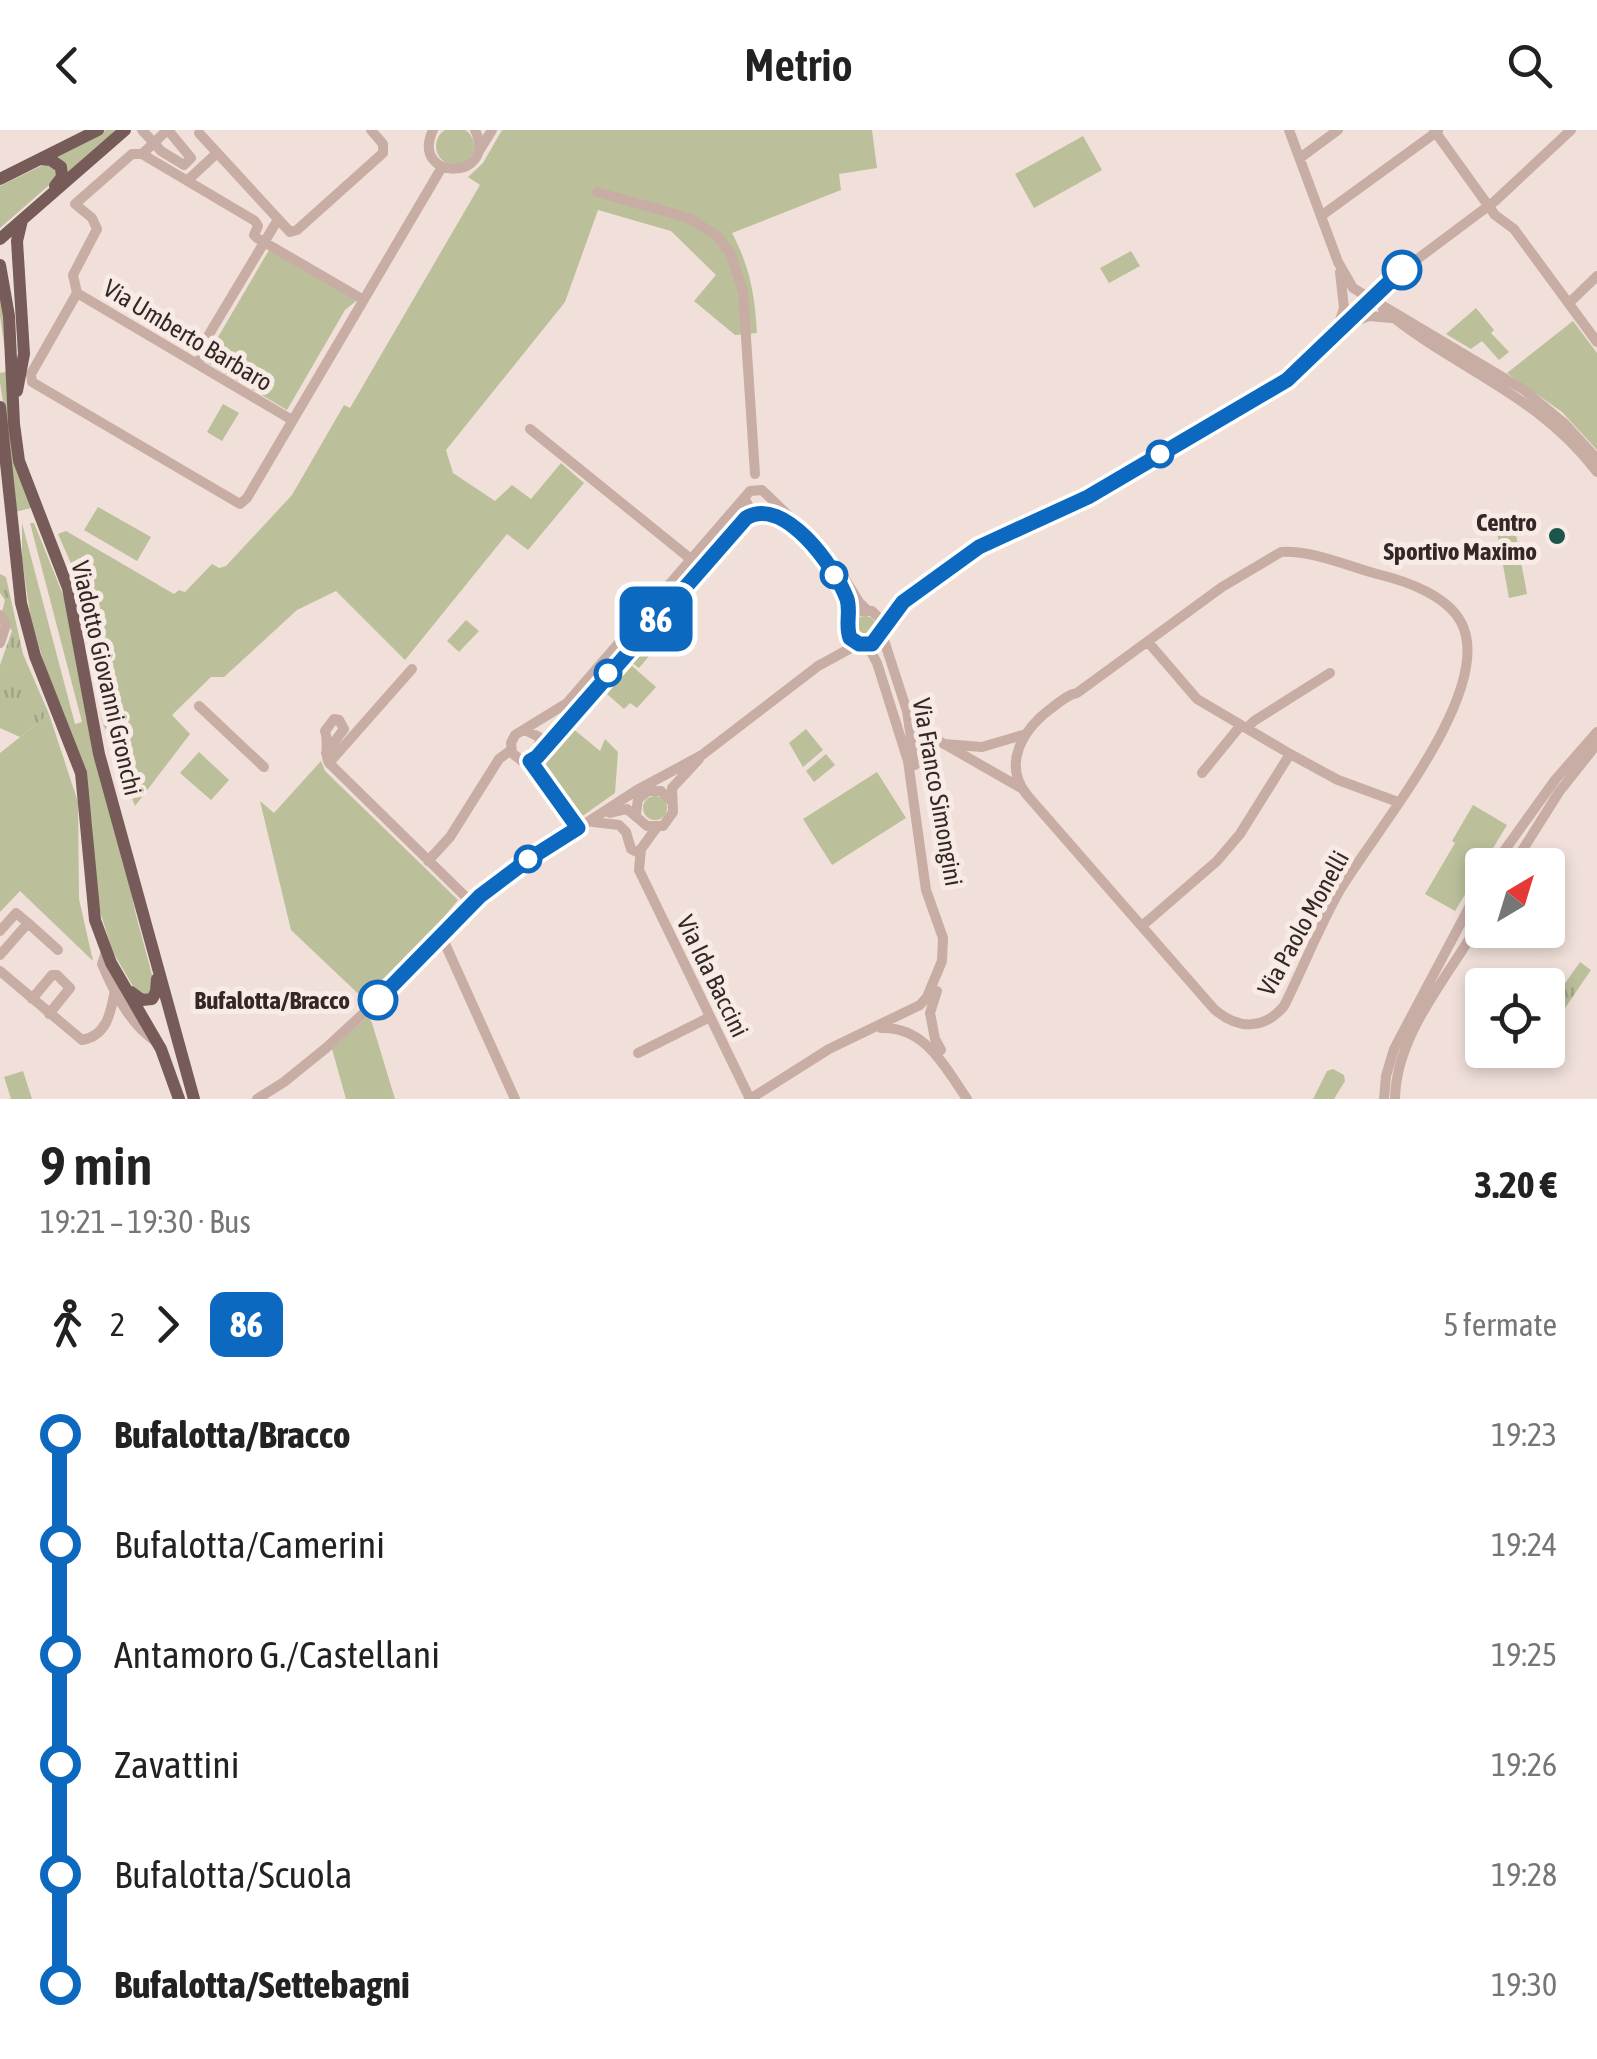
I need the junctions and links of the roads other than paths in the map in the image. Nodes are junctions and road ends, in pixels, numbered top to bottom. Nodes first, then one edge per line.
1 (98, 130) edge
2 (125, 130) edge
3 (142, 130) edge
4 (167, 130) edge
5 (371, 130) edge
6 (434, 130) edge
7 (474, 130) edge
8 (492, 130) edge
9 (1289, 130) edge
10 (1338, 130) edge
11 (1571, 130) edge
12 (196, 131) edge
13 (1436, 131) edge
14 (154, 142) junction
15 (478, 152) junction
16 (142, 154) junction
17 (213, 157) junction
18 (1300, 158) junction
19 (38, 159) junction
20 (184, 165) junction
21 (442, 167) junction
22 (4, 175) edge
23 (188, 180) junction
24 (59, 189) junction
25 (597, 192) dead end
26 (75, 204) junction
27 (1489, 206) junction
28 (36, 207) junction
29 (1321, 216) junction
30 (1500, 219) junction
31 (22, 220) junction
32 (277, 221) junction
33 (1470, 221) junction
34 (2, 238) edge
35 (264, 242) junction
36 (1338, 262) junction
37 (0, 265) edge
38 (1597, 276) edge
39 (77, 293) junction
40 (362, 299) junction
41 (1370, 299) junction
42 (1569, 304) junction
43 (1394, 319) junction
44 (1344, 326) junction
45 (1333, 338) junction
46 (1597, 342) edge
47 (198, 364) junction
48 (6, 407) edge
49 (292, 420) junction
50 (530, 430) dead end
51 (0, 437) edge
52 (8, 455) junction
53 (1597, 459) edge
54 (1597, 472) edge
55 (755, 474) junction
56 (767, 494) junction
57 (746, 497) junction
58 (757, 512) junction
59 (55, 554) junction
60 (14, 558) junction
61 (692, 560) junction
62 (903, 602) junction
63 (871, 611) junction
64 (0, 615) edge
65 (848, 629) junction
66 (882, 630) junction
67 (1148, 642) junction
68 (0, 643) edge
69 (862, 645) junction
70 (818, 666) junction
71 (412, 669) dead end
72 (1330, 673) dead end
73 (897, 680) junction
74 (887, 690) junction
75 (199, 706) dead end
76 (906, 712) junction
77 (352, 718) dead end
78 (1244, 727) junction
79 (344, 729) junction
80 (525, 730) junction
81 (1597, 732) edge
82 (911, 733) junction
83 (1023, 735) junction
84 (926, 741) junction
85 (944, 744) junction
86 (1597, 744) edge
87 (511, 750) junction
88 (540, 752) junction
89 (913, 752) junction
90 (1290, 754) junction
91 (702, 755) junction
92 (328, 758) junction
93 (689, 760) junction
94 (530, 761) junction
95 (264, 767) dead end
96 (985, 768) junction
97 (1202, 773) dead end
98 (1022, 788) junction
99 (658, 790) junction
100 (641, 795) junction
101 (672, 802) junction
102 (1398, 802) junction
103 (614, 804) junction
104 (636, 814) junction
105 (594, 822) junction
106 (578, 828) junction
107 (657, 828) junction
108 (1506, 848) edge
109 (1524, 848) edge
110 (640, 853) junction
111 (428, 861) junction
112 (472, 904) junction
113 (1465, 915) edge
114 (28, 924) junction
115 (1142, 926) junction
116 (0, 931) edge
117 (442, 936) junction
118 (1465, 946) edge
119 (152, 947) junction
120 (58, 950) dead end
121 (106, 952) junction
122 (0, 955) edge
123 (0, 971) edge
124 (117, 975) junction
125 (115, 990) junction
126 (32, 999) junction
127 (127, 1010) junction
128 (911, 1011) junction
129 (930, 1013) junction
130 (49, 1014) junction
131 (109, 1017) junction
132 (710, 1017) junction
133 (867, 1030) junction
134 (932, 1030) junction
135 (907, 1033) junction
136 (919, 1039) junction
137 (158, 1044) junction
138 (638, 1052) dead end
139 (284, 1082) junction
140 (179, 1099) edge
141 (194, 1099) edge
142 (258, 1099) edge
143 (289, 1099) edge
144 (516, 1099) edge
145 (750, 1099) edge
146 (967, 1099) edge
147 (977, 1099) edge
148 (1384, 1099) edge
149 (1394, 1099) edge

1 - 19 main road
2 - 24 main road
3 - 14 street
4 - 14 street
4 - 20 street
5 - 32 street
6 - 21 street
7 - 15 street
8 - 15 street
9 - 18 street
10 - 18 street
11 - 27 street
12 - 17 street
13 - 27 street
13 - 29 street
14 - 16 street
14 - 20 street
15 - 21 street
16 - 20 street
16 - 26 street
17 - 20 street
17 - 23 street
17 - 32 street
18 - 29 street
19 - 22 main road
19 - 28 main road
20 - 23 street
21 - 40 street
23 - 35 street
24 - 26 street
24 - 28 main road
25 - 55 street
26 - 39 street, Via Umberto Barbaro
27 - 30 street
27 - 33 street
28 - 31 main road
29 - 36 street
30 - 33 street
30 - 42 street
31 - 34 main road
31 - 48 main road
32 - 35 street
33 - 41 street
35 - 40 street
35 - 47 street
36 - 41 street
36 - 45 street
37 - 48 main road, Viadotto Giovanni Gronchi
38 - 42 street
39 - 47 street, Via Umberto Barbaro
39 - 49 street
40 - 49 street
41 - 43 street
41 - 44 street
41 - 53 street
42 - 46 street
43 - 44 street
43 - 54 street
44 - 45 street
45 - 62 street
47 - 49 street, Via Umberto Barbaro
48 - 52 main road, Viadotto Giovanni Gronchi
48 - 59 main road, Viadotto Giovanni Gronchi
50 - 61 street
51 - 52 main road
52 - 60 main road, Viadotto Giovanni Gronchi
55 - 56 street
55 - 57 street
56 - 57 street
56 - 58 street
56 - 63 street
57 - 58 street
57 - 61 street
58 - 65 street
58 - 88 street
59 - 60 main road
59 - 119 main road, Viadotto Giovanni Gronchi
60 - 121 main road, Viadotto Giovanni Gronchi
61 - 80 street
62 - 63 street
62 - 66 street
63 - 65 street
63 - 66 street
64 - 68 street
65 - 69 street
65 - 70 street
66 - 69 street
66 - 73 street, Via Franco Simongini
67 - 78 street
67 - 83 street, Via Paolo Monelli
67 - 102 street, Via Paolo Monelli
69 - 70 street
69 - 74 street, Via Franco Simongini
70 - 91 street
71 - 92 street
72 - 78 street
73 - 74 street
73 - 76 street, Via Franco Simongini
74 - 82 street
74 - 128 street, Via Franco Simongini
75 - 95 street
76 - 82 street, Via Franco Simongini
76 - 85 street
77 - 79 street
78 - 90 street
78 - 97 street
79 - 92 street
79 - 92 street
80 - 87 street
80 - 88 street
81 - 108 street
82 - 84 street
82 - 89 street, Via Franco Simongini
83 - 85 street
83 - 98 street
84 - 89 street
84 - 96 street
85 - 96 street
86 - 109 street
87 - 94 street
87 - 111 street
88 - 94 street
89 - 129 street, Via Franco Simongini
90 - 102 street
90 - 115 street
91 - 93 street
91 - 101 street
92 - 111 street
93 - 99 street
93 - 103 street
94 - 106 street
96 - 98 street
98 - 115 street, Via Paolo Monelli
99 - 100 street
99 - 101 street
100 - 103 street
100 - 104 street
101 - 107 street
102 - 115 street, Via Paolo Monelli
103 - 106 street
104 - 105 street
104 - 107 street
105 - 106 street
105 - 110 street
106 - 112 street
107 - 110 street
110 - 132 street, Via Ida Baccini
111 - 112 street
112 - 117 street
113 - 148 street
114 - 116 street
114 - 120 street
114 - 122 street
117 - 139 street
117 - 144 street
118 - 149 street
119 - 124 main road
119 - 141 main road, Viadotto Giovanni Gronchi
121 - 124 main road, Viadotto Giovanni Gronchi
121 - 125 street, Viadotto Giovanni Gronchi
123 - 126 street
124 - 137 main road, Viadotto Giovanni Gronchi
125 - 127 street, Viadotto Giovanni Gronchi
125 - 131 street
126 - 130 street
126 - 130 street
127 - 131 street
127 - 137 street, Viadotto Giovanni Gronchi
128 - 129 street
128 - 133 street
128 - 135 street
129 - 134 street
130 - 131 street
132 - 138 street
132 - 145 street, Via Ida Baccini
133 - 135 street
133 - 145 street
134 - 136 street
134 - 147 street
135 - 136 street
136 - 146 street
137 - 140 main road, Viadotto Giovanni Gronchi
139 - 142 street
139 - 143 street

